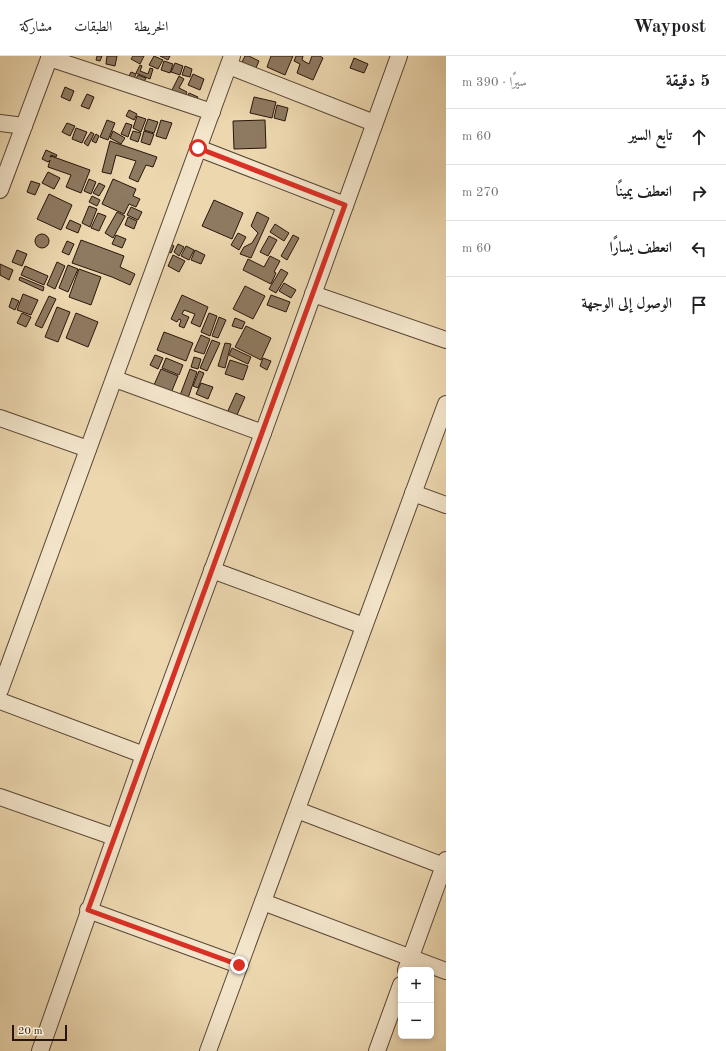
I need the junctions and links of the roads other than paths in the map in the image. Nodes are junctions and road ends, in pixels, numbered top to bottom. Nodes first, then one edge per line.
1 (399, 56) edge
2 (50, 57) edge
3 (231, 61) edge
4 (212, 112) junction
5 (374, 122) junction
6 (0, 123) edge
7 (24, 126) junction
8 (198, 148) junction
9 (0, 190) edge
10 (345, 205) junction
11 (313, 294) junction
12 (446, 340) edge
13 (115, 379) junction
14 (446, 404) edge
15 (0, 418) edge
16 (263, 433) junction
17 (88, 449) junction
18 (413, 493) junction
19 (446, 505) edge
20 (212, 570) junction
21 (364, 626) junction
22 (0, 690) edge
23 (0, 700) edge
24 (144, 755) junction
25 (0, 797) edge
26 (297, 810) junction
27 (114, 837) junction
28 (445, 863) edge
29 (263, 902) junction
30 (88, 910) junction
31 (409, 964) edge
32 (239, 965) junction
33 (446, 971) edge
34 (398, 993) edge
35 (40, 1051) edge
36 (208, 1051) edge
37 (377, 1051) edge

1 - 5 street
2 - 4 street
2 - 7 street
3 - 4 street
3 - 5 street
4 - 8 street
5 - 10 street
6 - 7 street
7 - 9 street
8 - 10 street
8 - 13 street
10 - 11 street
11 - 12 street
11 - 16 street
13 - 16 street
13 - 17 street
14 - 18 street
15 - 17 street
16 - 20 street
17 - 22 street
18 - 19 street
18 - 21 street
20 - 21 street
20 - 24 street
21 - 26 street
23 - 24 street
24 - 27 street
25 - 27 street
26 - 28 street
26 - 29 street
27 - 30 street
28 - 31 street
29 - 31 street
29 - 32 street
30 - 32 street
30 - 35 street
31 - 33 street
32 - 36 street
34 - 37 street

